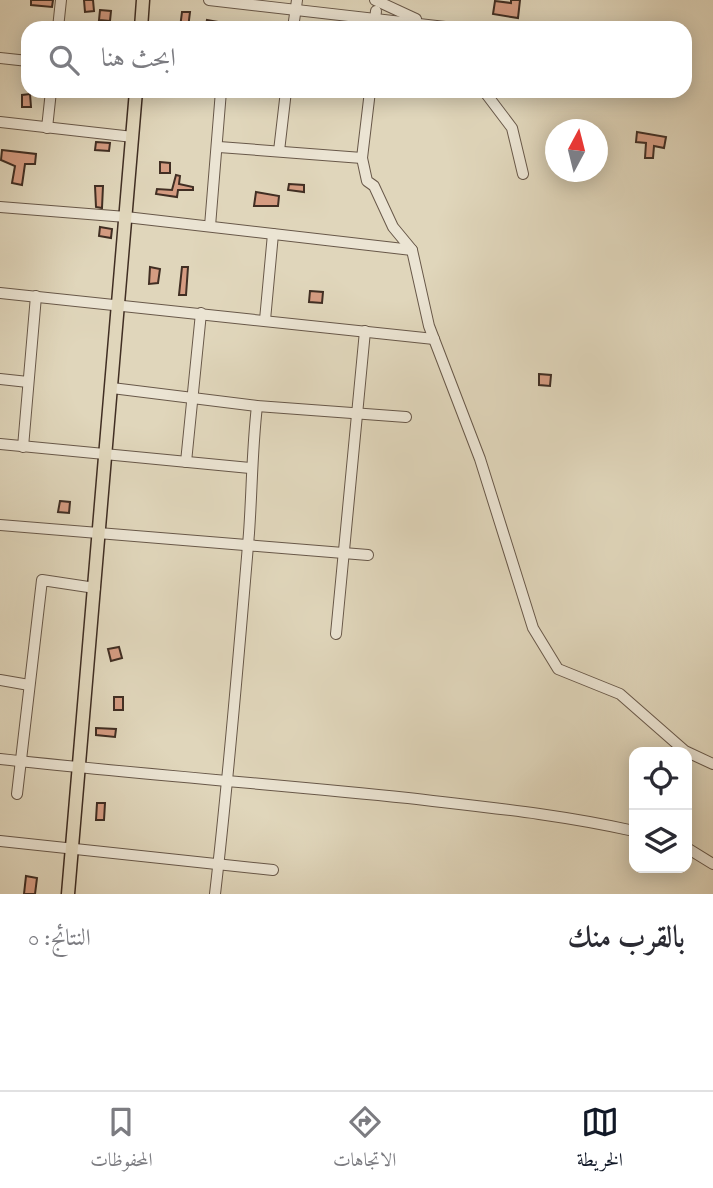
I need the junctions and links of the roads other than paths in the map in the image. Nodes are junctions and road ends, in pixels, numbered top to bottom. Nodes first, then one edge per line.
1 (61, 0) edge
2 (143, 0) edge
3 (209, 0) edge
4 (376, 1) edge
5 (296, 4) edge
6 (59, 21) edge
7 (142, 21) edge
8 (371, 21) edge
9 (375, 21) edge
10 (417, 21) edge
11 (0, 58) edge
12 (21, 60) edge
13 (50, 98) edge
14 (135, 98) edge
15 (221, 98) edge
16 (285, 98) edge
17 (369, 98) edge
18 (489, 98) edge
19 (0, 122) edge
20 (47, 128) junction
21 (132, 137) junction
22 (219, 146) junction
23 (279, 151) junction
24 (362, 158) junction
25 (523, 174) dead end
26 (0, 207) edge
27 (126, 217) junction
28 (210, 226) junction
29 (273, 233) junction
30 (412, 250) junction
31 (0, 293) edge
32 (36, 296) junction
33 (119, 304) junction
34 (201, 313) junction
35 (265, 320) junction
36 (365, 331) junction
37 (434, 339) junction
38 (0, 379) edge
39 (28, 382) junction
40 (112, 388) junction
41 (192, 398) junction
42 (257, 406) junction
43 (356, 413) junction
44 (406, 417) dead end
45 (0, 444) edge
46 (23, 447) junction
47 (107, 454) junction
48 (186, 462) junction
49 (250, 468) junction
50 (0, 526) edge
51 (100, 534) junction
52 (248, 543) junction
53 (344, 552) junction
54 (368, 555) dead end
55 (95, 588) junction
56 (336, 634) dead end
57 (0, 680) edge
58 (29, 685) junction
59 (0, 759) edge
60 (21, 761) junction
61 (713, 764) edge
62 (80, 769) junction
63 (228, 779) junction
64 (17, 794) dead end
65 (629, 830) edge
66 (0, 841) edge
67 (72, 850) junction
68 (692, 851) edge
69 (219, 864) junction
70 (713, 864) edge
71 (273, 870) dead end
72 (68, 894) edge
73 (215, 894) edge

1 - 6 street
2 - 7 main road
3 - 5 street
4 - 9 street
4 - 10 street
5 - 8 street
11 - 12 street
13 - 20 street
14 - 21 main road
15 - 22 street
16 - 23 street
17 - 24 street
18 - 25 street
19 - 20 street
20 - 21 street
21 - 27 main road
22 - 23 street
22 - 28 street
23 - 24 street
24 - 30 street
26 - 27 street
27 - 28 street
27 - 33 main road
28 - 29 street
29 - 30 street
29 - 35 street
30 - 37 street
31 - 32 street
32 - 33 street
32 - 39 street
33 - 34 street
33 - 40 main road
34 - 35 street
34 - 41 street
35 - 36 street
36 - 37 street
36 - 43 street
37 - 61 street
38 - 39 street
39 - 46 street
40 - 41 street
40 - 47 main road
41 - 42 street
41 - 48 street
42 - 43 street
42 - 49 street
43 - 44 street
43 - 53 street
45 - 46 street
46 - 47 street
47 - 48 street
47 - 51 main road
48 - 49 street
49 - 52 street
50 - 51 street
51 - 52 street
51 - 55 main road
52 - 53 street
52 - 63 street
53 - 54 street
53 - 56 street
55 - 58 street
55 - 62 main road
57 - 58 street
58 - 60 street
59 - 60 street
60 - 62 street
60 - 64 street
62 - 63 street
62 - 67 main road
63 - 65 street
63 - 69 street
66 - 67 street
67 - 69 street
67 - 72 main road
68 - 70 street
69 - 71 street
69 - 73 street

